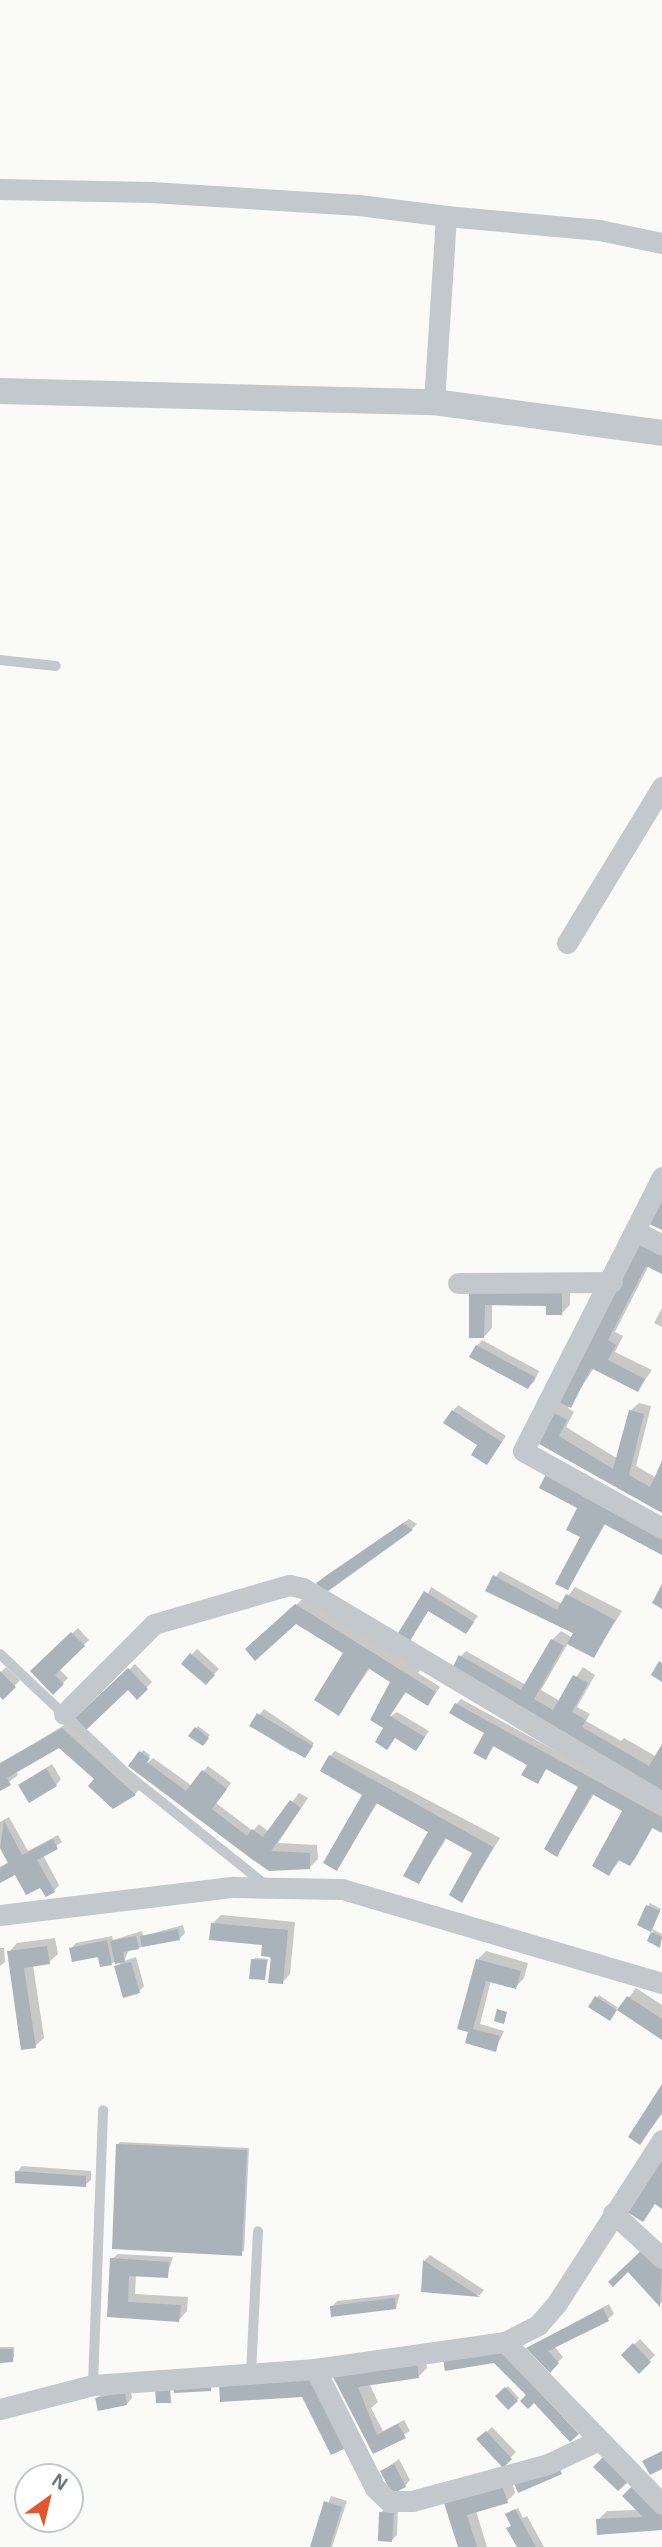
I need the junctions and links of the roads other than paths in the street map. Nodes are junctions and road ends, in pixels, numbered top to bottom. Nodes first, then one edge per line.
1 (0, 189) edge
2 (446, 216) junction
3 (662, 243) edge
4 (0, 391) edge
5 (434, 402) junction
6 (662, 433) edge
7 (0, 660) edge
8 (56, 666) dead end
9 (662, 787) edge
10 (567, 943) dead end
11 (662, 1177) edge
12 (637, 1232) junction
13 (662, 1245) edge
14 (458, 1283) dead end
15 (612, 1283) junction
16 (662, 1528) edge
17 (0, 1654) edge
18 (64, 1714) junction
19 (662, 1802) edge
20 (269, 1887) junction
21 (0, 1915) edge
22 (662, 1983) edge
23 (103, 2110) dead end
24 (662, 2140) edge
25 (613, 2213) junction
26 (258, 2231) dead end
27 (662, 2258) edge
28 (505, 2342) junction
29 (315, 2369) junction
30 (251, 2374) junction
31 (93, 2385) junction
32 (0, 2409) edge
33 (597, 2441) junction
34 (662, 2504) edge

1 - 2 street
2 - 3 street
2 - 5 street
4 - 5 street
5 - 6 street
7 - 8 lane
9 - 10 street
11 - 12 street
12 - 13 street
12 - 15 street
14 - 15 street
15 - 16 street
17 - 18 lane
18 - 19 street
18 - 20 lane
20 - 21 street
20 - 22 street
23 - 31 lane
24 - 25 street
25 - 27 street
25 - 28 street
26 - 30 lane
28 - 29 street
28 - 33 street
29 - 30 street
29 - 33 street
30 - 31 street
31 - 32 street
33 - 34 street

